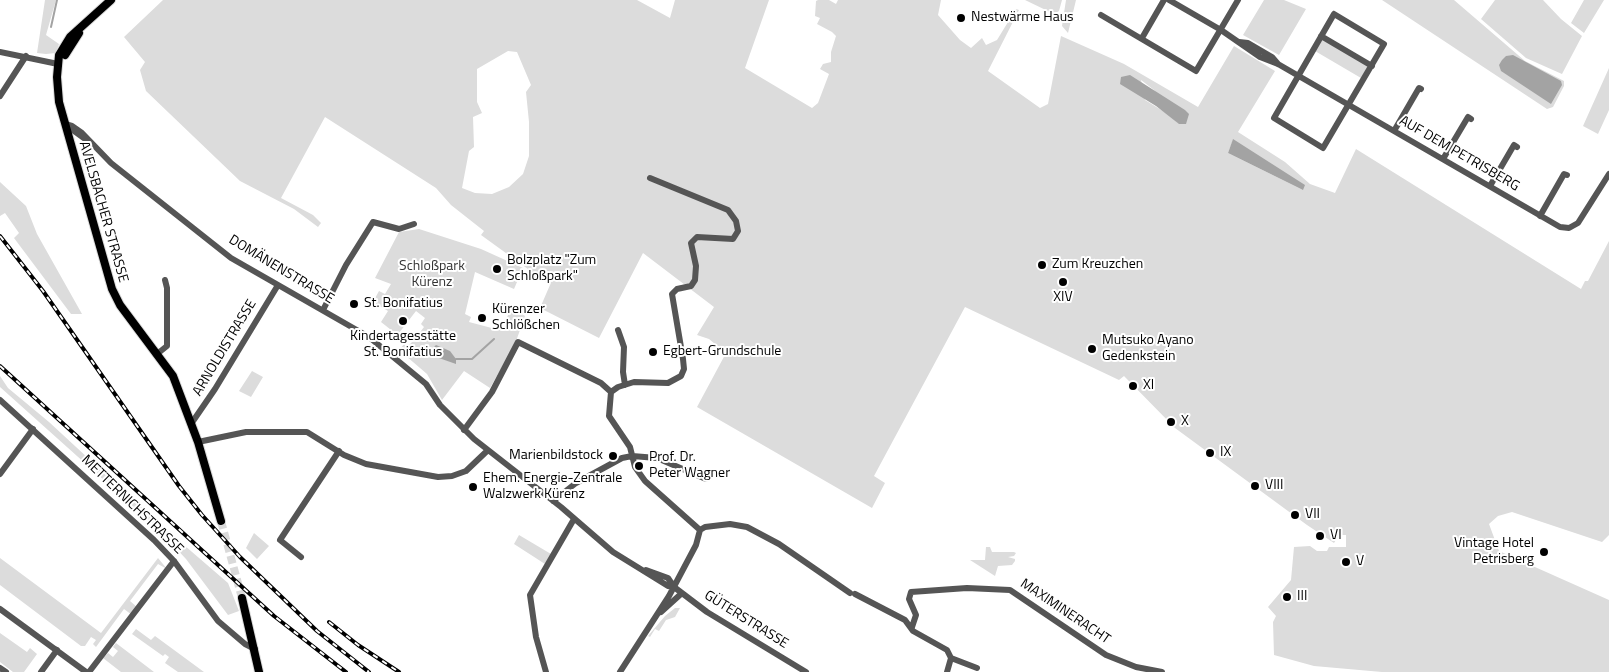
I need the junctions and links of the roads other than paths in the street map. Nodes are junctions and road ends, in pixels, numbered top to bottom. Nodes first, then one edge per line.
1 (111, 0) edge
2 (1164, 0) edge
3 (1169, 0) edge
4 (1238, 0) edge
5 (1101, 15) dead end
6 (1220, 30) junction
7 (1321, 36) junction
8 (1142, 38) junction
9 (0, 52) edge
10 (26, 56) junction
11 (58, 64) junction
12 (1372, 66) junction
13 (1298, 76) junction
14 (1421, 89) dead end
15 (0, 96) edge
16 (1349, 105) junction
17 (1470, 119) dead end
18 (65, 124) junction
19 (1394, 131) junction
20 (88, 141) junction
21 (1517, 147) dead end
22 (72, 152) junction
23 (1443, 159) junction
24 (1609, 174) edge
25 (1567, 175) dead end
26 (650, 178) dead end
27 (1490, 186) junction
28 (1540, 216) junction
29 (414, 224) dead end
30 (165, 280) dead end
31 (278, 284) junction
32 (323, 310) junction
33 (618, 330) dead end
34 (157, 354) junction
35 (625, 384) junction
36 (611, 392) junction
37 (0, 400) edge
38 (191, 424) junction
39 (33, 429) junction
40 (464, 430) junction
41 (198, 442) junction
42 (487, 451) junction
43 (339, 452) junction
44 (632, 456) junction
45 (0, 474) edge
46 (706, 479) dead end
47 (553, 501) junction
48 (574, 519) junction
49 (221, 521) tunnel mouth
50 (700, 530) junction
51 (301, 557) dead end
52 (174, 561) junction
53 (674, 587) junction
54 (682, 593) junction
55 (242, 598) tunnel mouth
56 (0, 609) edge
57 (654, 618) junction
58 (912, 627) junction
59 (251, 637) junction
60 (236, 638) junction
61 (255, 649) junction
62 (56, 650) junction
63 (952, 658) junction
64 (0, 668) edge
65 (977, 668) dead end
66 (6, 672) edge
67 (41, 672) edge
68 (87, 672) edge
69 (259, 672) edge
70 (546, 672) edge
71 (620, 672) edge
72 (806, 672) edge
73 (947, 672) edge
74 (1162, 672) edge

1 - 11 main road
2 - 8 street
3 - 6 street, AUF DEM PETRISBERG
4 - 6 street
5 - 8 street
6 - 8 street
6 - 13 street, AUF DEM PETRISBERG
7 - 12 street
7 - 12 street
7 - 13 street
9 - 10 street
10 - 11 street
10 - 15 street
11 - 18 main road, AVELSBACHER STRASSE
12 - 16 street
13 - 16 street, AUF DEM PETRISBERG
13 - 16 street
14 - 19 street
16 - 19 street, AUF DEM PETRISBERG
17 - 23 street
18 - 20 street, DOMÄNENSTRASSE
18 - 22 main road, AVELSBACHER STRASSE
19 - 23 street, AUF DEM PETRISBERG
20 - 22 street
20 - 31 street, DOMÄNENSTRASSE
21 - 27 street
22 - 34 main road, AVELSBACHER STRASSE
23 - 27 street, AUF DEM PETRISBERG
24 - 28 street, AUF DEM PETRISBERG
25 - 28 street
26 - 35 street
27 - 28 street, AUF DEM PETRISBERG
29 - 32 street
30 - 34 street
31 - 32 street, DOMÄNENSTRASSE
31 - 38 street, ARNOLDISTRASSE
32 - 40 street, DOMÄNENSTRASSE
33 - 35 street
34 - 38 main road, AVELSBACHER STRASSE
35 - 36 street
36 - 40 street
36 - 44 street
37 - 39 street, METTERNICHSTRASSE
38 - 41 main road, AVELSBACHER STRASSE
39 - 45 street
39 - 52 street, METTERNICHSTRASSE
40 - 42 street, DOMÄNENSTRASSE
41 - 43 street
41 - 49 main road, AVELSBACHER STRASSE
42 - 43 street
42 - 47 street, DOMÄNENSTRASSE
43 - 51 street
44 - 46 street
44 - 47 street
44 - 50 street
47 - 48 street, DOMÄNENSTRASSE
48 - 53 street, DOMÄNENSTRASSE
48 - 70 street
50 - 53 street
50 - 58 street
52 - 60 street, METTERNICHSTRASSE
52 - 68 street
53 - 54 street, GÜTERSTRASSE
53 - 57 street
54 - 57 street
54 - 72 street, GÜTERSTRASSE
55 - 59 main road
56 - 62 street
57 - 71 street
58 - 63 street
58 - 74 street, MAXIMINERACHT
59 - 60 street
59 - 61 main road
60 - 61 street, METTERNICHSTRASSE
61 - 69 main road
62 - 67 street
62 - 68 street
63 - 65 street
63 - 73 street
64 - 66 street

